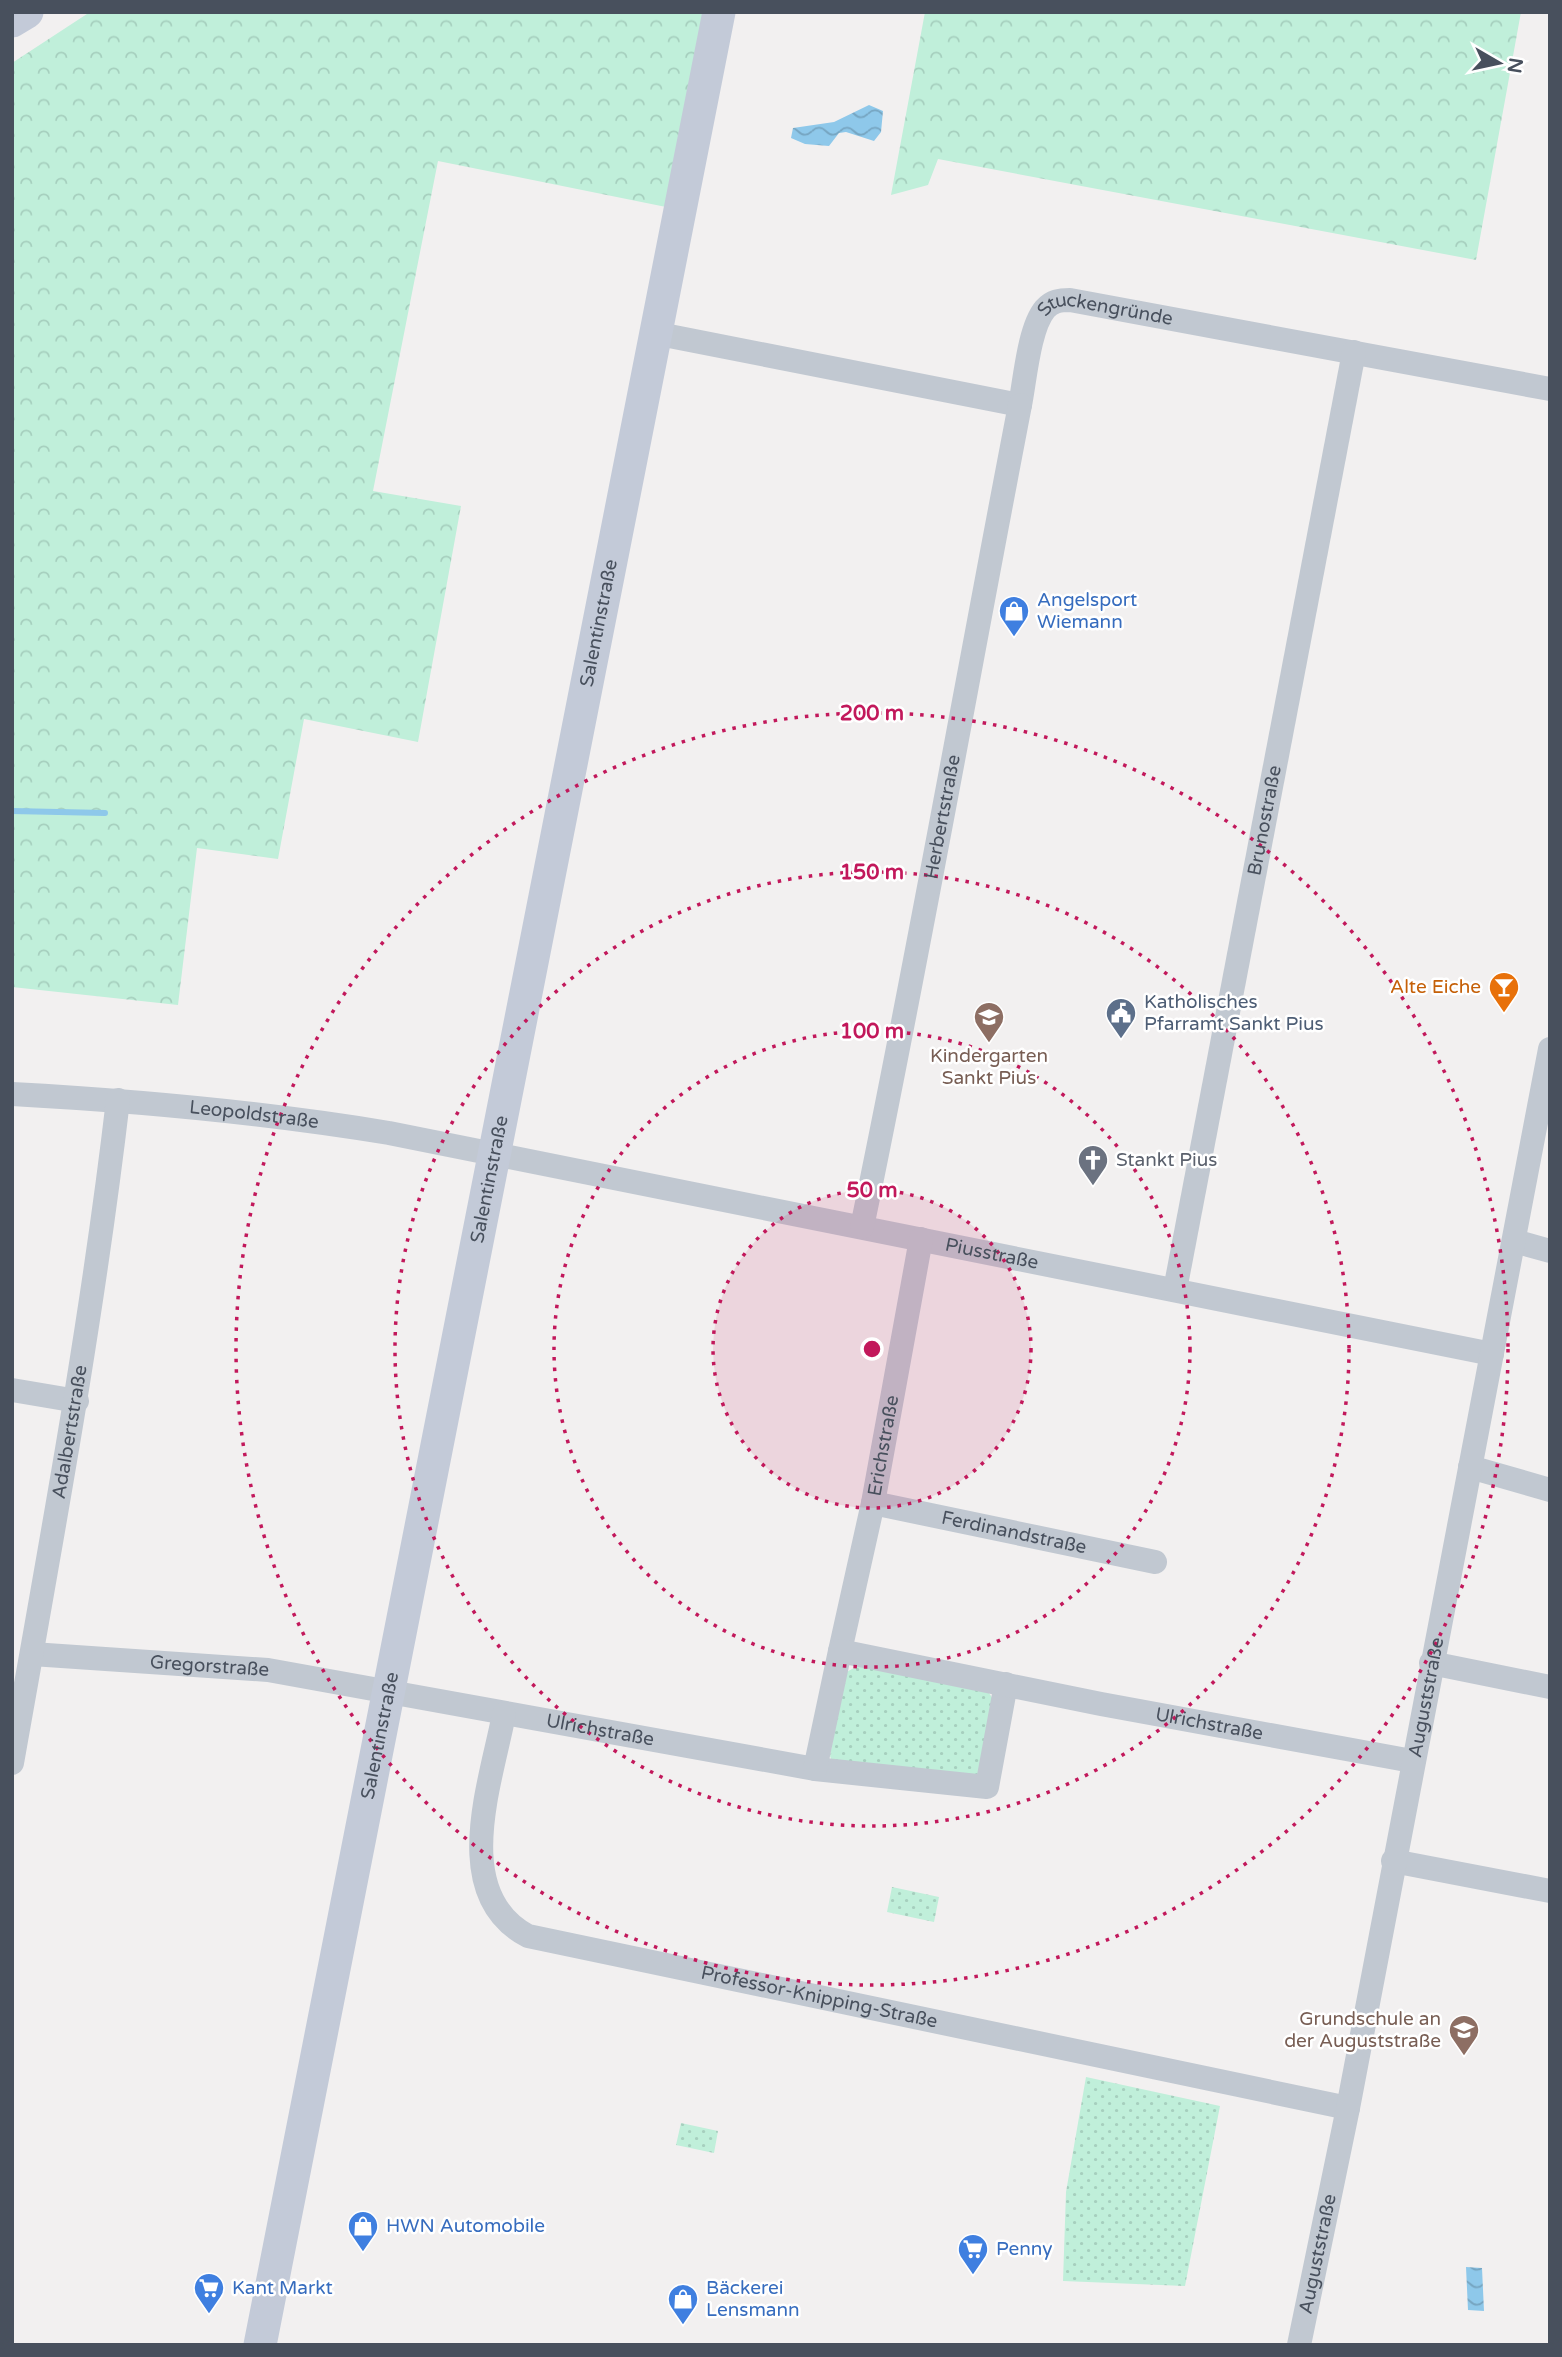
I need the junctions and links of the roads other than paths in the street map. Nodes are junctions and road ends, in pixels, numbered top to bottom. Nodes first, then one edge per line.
1 (27, 12) edge
2 (719, 12) edge
3 (12, 22) edge
4 (654, 333) junction
5 (1354, 352) junction
6 (1550, 389) edge
7 (1020, 405) junction
8 (1550, 1049) edge
9 (12, 1094) edge
10 (118, 1100) junction
11 (493, 1153) junction
12 (862, 1227) junction
13 (921, 1239) junction
14 (1514, 1241) junction
15 (1550, 1251) edge
16 (1175, 1290) junction
17 (1492, 1354) junction
18 (12, 1390) edge
19 (77, 1401) junction
20 (1470, 1467) junction
21 (1550, 1490) edge
22 (873, 1503) junction
23 (1155, 1562) dead end
24 (840, 1651) junction
25 (32, 1654) junction
26 (1431, 1663) junction
27 (1006, 1684) junction
28 (1550, 1686) edge
29 (386, 1694) junction
30 (505, 1714) junction
31 (13, 1752) edge
32 (1412, 1761) junction
33 (815, 1769) junction
34 (1393, 1861) junction
35 (1550, 1891) edge
36 (1348, 2108) junction
37 (260, 2345) edge
38 (1299, 2345) edge

1 - 3 street
2 - 4 street, Salentinstraße
4 - 7 street
4 - 11 street, Salentinstraße
5 - 6 street, Stuckengründe
5 - 7 street, Stuckengründe
5 - 16 street, Brunostraße
7 - 12 street, Herbertstraße
8 - 14 street, Auguststraße
9 - 10 street, Leopoldstraße
10 - 11 street, Leopoldstraße
10 - 19 street, Adalbertstraße
11 - 12 street, Piusstraße
11 - 29 street, Salentinstraße
12 - 13 street, Piusstraße
13 - 16 street, Piusstraße
13 - 22 street, Erichstraße
14 - 15 street
14 - 17 street, Auguststraße
16 - 17 street, Piusstraße
17 - 20 street, Auguststraße
18 - 19 street
19 - 25 street, Adalbertstraße
20 - 21 street
20 - 26 street, Auguststraße
22 - 23 street, Ferdinandstraße
22 - 24 street, Erichstraße
24 - 27 street, Ulrichstraße
24 - 33 street
25 - 29 street, Gregorstraße
25 - 31 street, Adalbertstraße
26 - 28 street
26 - 32 street, Auguststraße
27 - 32 street, Ulrichstraße
27 - 33 street, Ulrichstraße
29 - 30 street, Ulrichstraße
29 - 37 street, Salentinstraße
30 - 33 street, Ulrichstraße
30 - 36 street, Professor-Knipping-Straße
32 - 34 street, Auguststraße
34 - 35 street
34 - 36 street, Auguststraße
36 - 38 street, Auguststraße

